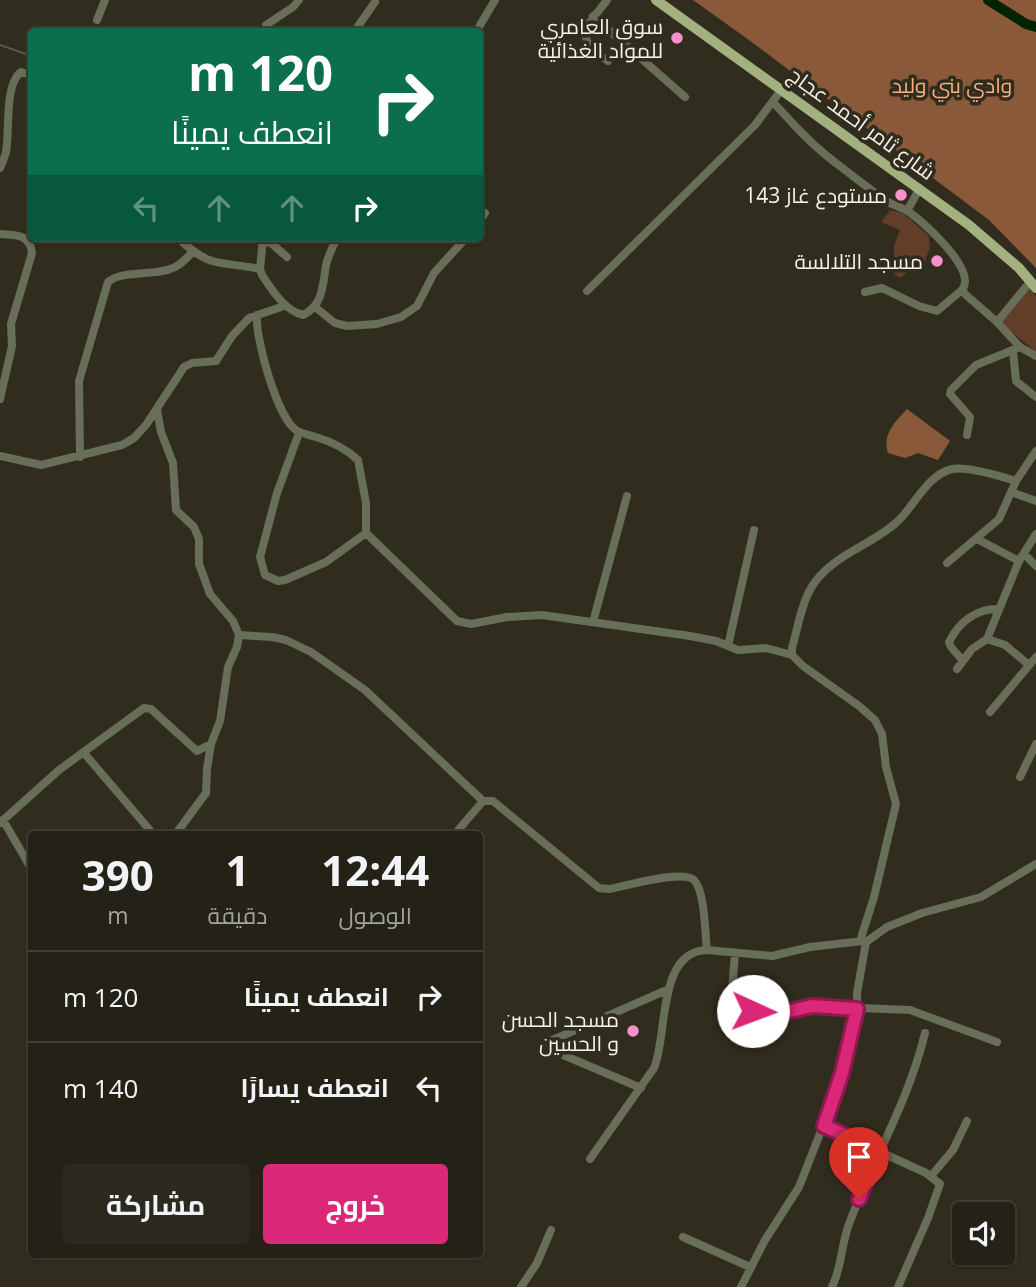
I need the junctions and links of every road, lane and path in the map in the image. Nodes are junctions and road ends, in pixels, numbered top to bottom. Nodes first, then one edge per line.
1 (105, 0) edge
2 (299, 0) edge
3 (495, 0) edge
4 (606, 0) edge
5 (656, 0) edge
6 (375, 2) dead end
7 (593, 16) junction
8 (97, 20) dead end
9 (266, 28) edge
10 (357, 28) edge
11 (479, 28) edge
12 (608, 61) dead end
13 (28, 74) edge
14 (782, 89) junction
15 (685, 97) dead end
16 (774, 102) junction
17 (0, 168) edge
18 (920, 188) junction
19 (907, 211) junction
20 (0, 234) edge
21 (28, 241) edge
22 (29, 242) edge
23 (184, 242) edge
24 (262, 242) edge
25 (264, 242) edge
26 (335, 242) edge
27 (462, 242) edge
28 (193, 252) junction
29 (287, 257) dead end
30 (260, 269) junction
31 (1033, 285) edge
32 (587, 290) dead end
33 (962, 290) junction
34 (864, 292) dead end
35 (284, 306) junction
36 (315, 307) junction
37 (257, 315) junction
38 (997, 321) junction
39 (1017, 349) junction
40 (1036, 356) edge
41 (2, 378) edge
42 (1036, 397) edge
43 (0, 399) edge
44 (157, 410) junction
45 (299, 433) junction
46 (967, 435) dead end
47 (1036, 452) edge
48 (0, 456) edge
49 (80, 457) junction
50 (1016, 481) junction
51 (1011, 492) junction
52 (627, 496) dead end
53 (1036, 501) edge
54 (754, 530) dead end
55 (366, 533) junction
56 (1036, 534) edge
57 (977, 539) junction
58 (1021, 557) junction
59 (947, 563) dead end
60 (1036, 566) edge
61 (997, 609) junction
62 (593, 622) junction
63 (239, 635) junction
64 (987, 639) junction
65 (728, 646) junction
66 (792, 655) junction
67 (963, 661) junction
68 (1033, 662) edge
69 (957, 669) dead end
70 (990, 712) dead end
71 (211, 744) junction
72 (1036, 744) edge
73 (83, 753) junction
74 (1020, 777) dead end
75 (483, 800) junction
76 (1, 822) edge
77 (151, 831) edge
78 (178, 831) edge
79 (457, 831) edge
80 (28, 864) edge
81 (1036, 864) edge
82 (863, 941) junction
83 (707, 950) junction
84 (735, 953) junction
85 (668, 989) junction
86 (857, 1009) junction
87 (925, 1033) dead end
88 (997, 1042) dead end
89 (641, 1088) junction
90 (967, 1121) dead end
91 (824, 1126) junction
92 (879, 1150) junction
93 (590, 1159) dead end
94 (931, 1175) junction
95 (551, 1230) dead end
96 (683, 1237) dead end
97 (750, 1267) junction
98 (521, 1287) edge
99 (741, 1287) edge
100 (832, 1287) edge
101 (898, 1287) edge

1 - 8 street
2 - 9 street
3 - 11 street
4 - 7 street
5 - 14 main road, شارع ثامر أحمد عجاج
6 - 10 street
7 - 12 street
7 - 15 street
13 - 17 street
14 - 16 street
14 - 18 main road, شارع ثامر أحمد عجاج
16 - 19 street
16 - 32 street
18 - 19 street
18 - 31 main road, شارع ثامر أحمد عجاج
19 - 33 street
20 - 21 street
22 - 41 street
23 - 28 street
24 - 30 street
25 - 29 street
26 - 36 street
27 - 36 street
28 - 30 street
28 - 49 street
30 - 35 street
31 - 38 street
33 - 34 street
33 - 38 street
35 - 36 street
35 - 37 street
37 - 44 street
37 - 45 street
38 - 39 street
39 - 40 street
39 - 42 street
39 - 46 street
41 - 43 street
44 - 49 street
44 - 63 street
45 - 55 street
45 - 55 street
47 - 50 street
48 - 49 street
50 - 51 street
50 - 66 street
51 - 53 street
51 - 57 street
52 - 62 street
54 - 65 street
55 - 62 street
56 - 58 street
57 - 58 street
57 - 59 street
58 - 60 street
58 - 61 street
61 - 64 street
61 - 67 street
62 - 65 street
63 - 71 street
63 - 75 street
64 - 67 street
64 - 68 street
65 - 66 street
66 - 82 street
67 - 69 street
68 - 70 street
71 - 73 street
71 - 78 street
72 - 74 street
73 - 76 street
73 - 77 street
75 - 79 street
75 - 83 street
76 - 80 street
81 - 82 street
82 - 84 street
82 - 86 street
83 - 84 street
83 - 85 street
84 - 86 street
85 - 89 street
85 - 89 street
86 - 88 street
86 - 91 street
87 - 92 street
89 - 93 street
90 - 94 street
91 - 92 street
91 - 97 street
92 - 94 street
92 - 100 street
94 - 101 street
95 - 98 street
96 - 97 street
97 - 99 street

